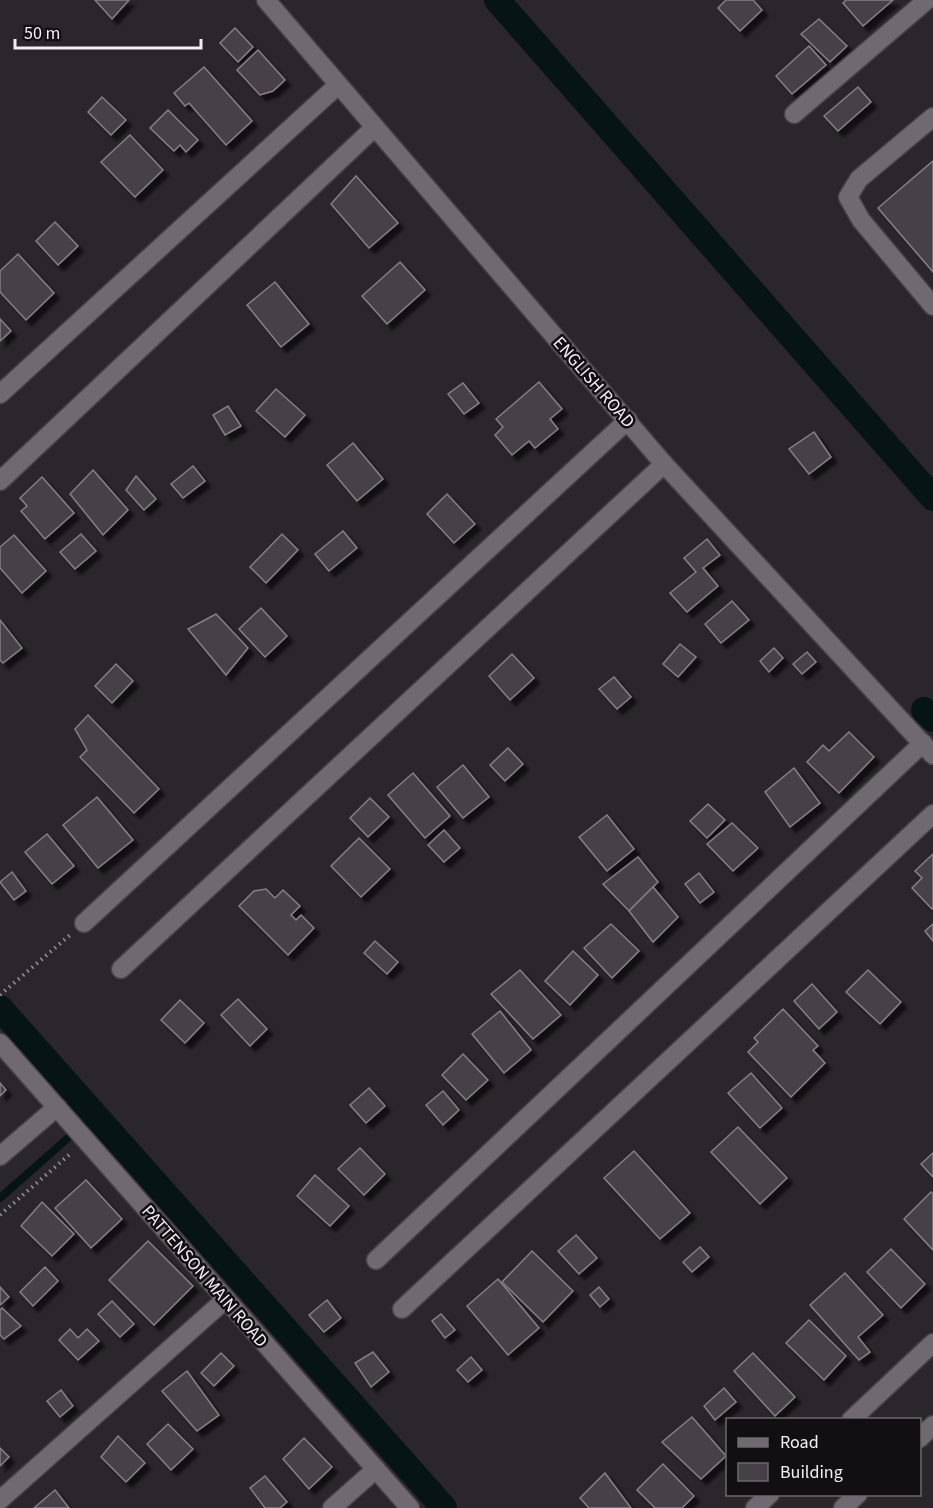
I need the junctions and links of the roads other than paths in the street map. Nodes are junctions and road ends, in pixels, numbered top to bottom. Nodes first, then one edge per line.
1 (266, 0) edge
2 (927, 0) edge
3 (338, 85) junction
4 (794, 114) dead end
5 (933, 117) edge
6 (375, 127) junction
7 (933, 306) edge
8 (0, 394) edge
9 (628, 420) junction
10 (664, 464) junction
11 (0, 481) edge
12 (928, 749) edge
13 (933, 814) edge
14 (84, 923) road end
15 (121, 969) dead end
16 (0, 1043) edge
17 (57, 1107) junction
18 (0, 1156) edge
19 (376, 1260) dead end
20 (226, 1299) junction
21 (402, 1309) dead end
22 (933, 1343) edge
23 (852, 1418) edge
24 (933, 1425) edge
25 (921, 1437) edge
26 (376, 1469) junction
27 (768, 1496) edge
28 (856, 1496) edge
29 (0, 1500) edge
30 (332, 1508) edge
31 (410, 1508) edge
32 (755, 1508) edge
33 (843, 1508) edge

1 - 3 street, ENGLISH ROAD
2 - 4 street
3 - 6 street, ENGLISH ROAD
3 - 8 street
5 - 7 street
6 - 9 street, ENGLISH ROAD
6 - 11 street
9 - 10 street, ENGLISH ROAD
9 - 14 street
10 - 12 street, ENGLISH ROAD
10 - 15 street
12 - 19 street
13 - 21 street
16 - 17 street, PATTENSON MAIN ROAD
17 - 18 street
17 - 20 street, PATTENSON MAIN ROAD
20 - 26 street, PATTENSON MAIN ROAD
20 - 29 street
22 - 23 street
24 - 25 street
26 - 30 street
26 - 31 street, PATTENSON MAIN ROAD
27 - 32 street
28 - 33 street

